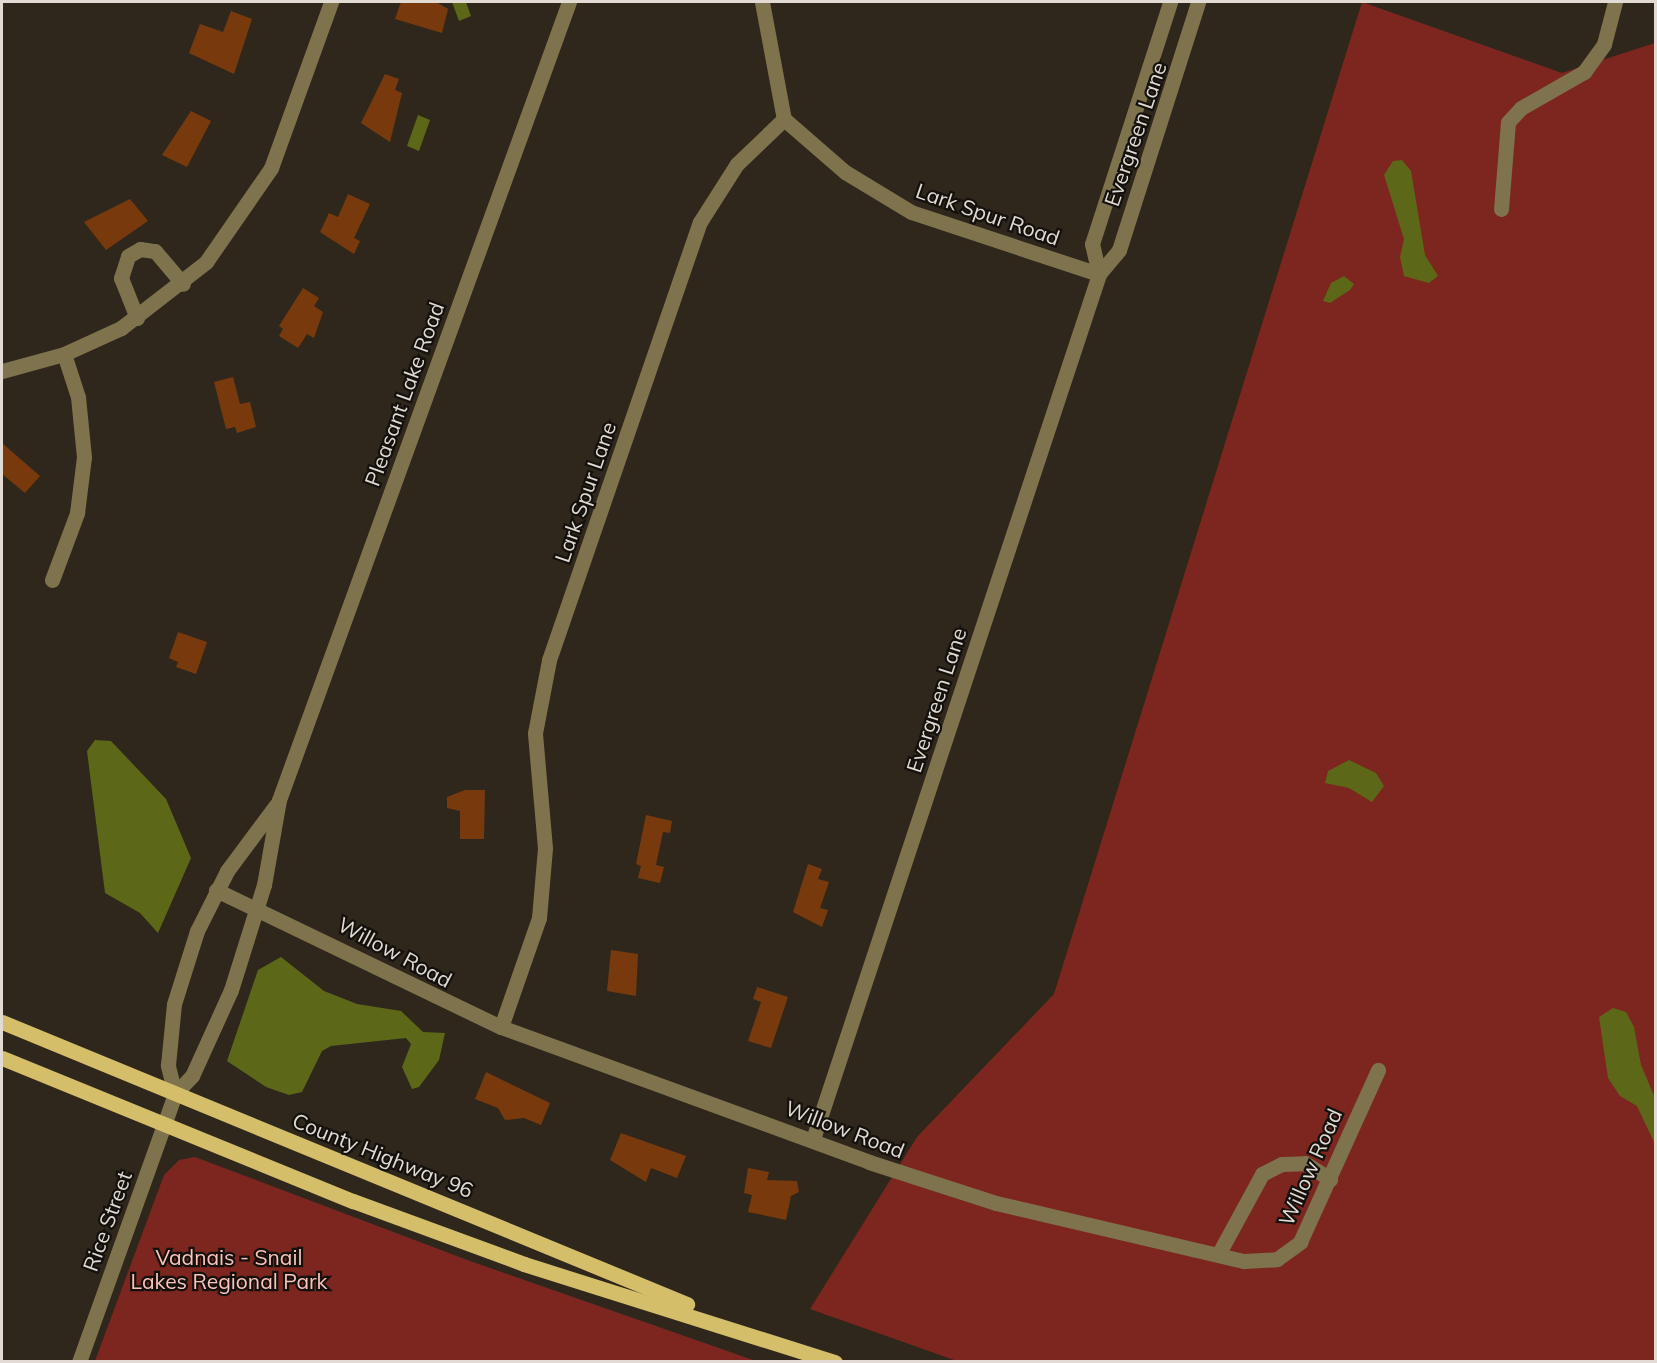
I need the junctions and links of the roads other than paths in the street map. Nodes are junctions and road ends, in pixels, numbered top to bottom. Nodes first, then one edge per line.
1 (329, 2) edge
2 (569, 2) edge
3 (762, 2) edge
4 (1170, 2) edge
5 (1198, 2) edge
6 (1615, 2) edge
7 (784, 119) junction
8 (1501, 208) dead end
9 (1099, 274) junction
10 (183, 284) junction
11 (137, 318) junction
12 (64, 354) junction
13 (2, 371) edge
14 (52, 580) dead end
15 (279, 800) junction
16 (216, 890) junction
17 (258, 909) junction
18 (2, 1022) edge
19 (501, 1027) junction
20 (2, 1058) edge
21 (1378, 1070) dead end
22 (175, 1094) junction
23 (165, 1125) junction
24 (813, 1139) junction
25 (1330, 1179) junction
26 (1219, 1253) junction
27 (747, 1330) junction
28 (79, 1362) edge
29 (835, 1362) edge

1 - 10 street
2 - 15 street, Pleasant Lake Road
3 - 7 street
4 - 9 street, Evergreen Lane
5 - 9 street, Evergreen Lane
6 - 8 street
7 - 9 street, Lark Spur Road
7 - 19 street, Lark Spur Lane
9 - 24 street, Evergreen Lane
10 - 11 street
10 - 11 street
11 - 12 street
12 - 13 street
12 - 14 street
15 - 16 street, Pleasant Lake Road
15 - 17 street, Pleasant Lake Road
16 - 17 street, Willow Road
16 - 22 street, Pleasant Lake Road
17 - 19 street, Willow Road
17 - 22 street, Pleasant Lake Road
18 - 22 main road, County Highway 96
19 - 24 street, Willow Road
20 - 23 main road, County Highway 96
21 - 25 street, Willow Road
22 - 23 street, Rice Street
22 - 27 main road, County Highway 96
23 - 27 main road, County Highway 96
23 - 28 street, Rice Street
24 - 26 street, Willow Road
25 - 26 street, Willow Road
25 - 26 street
27 - 29 main road, County Highway 96

